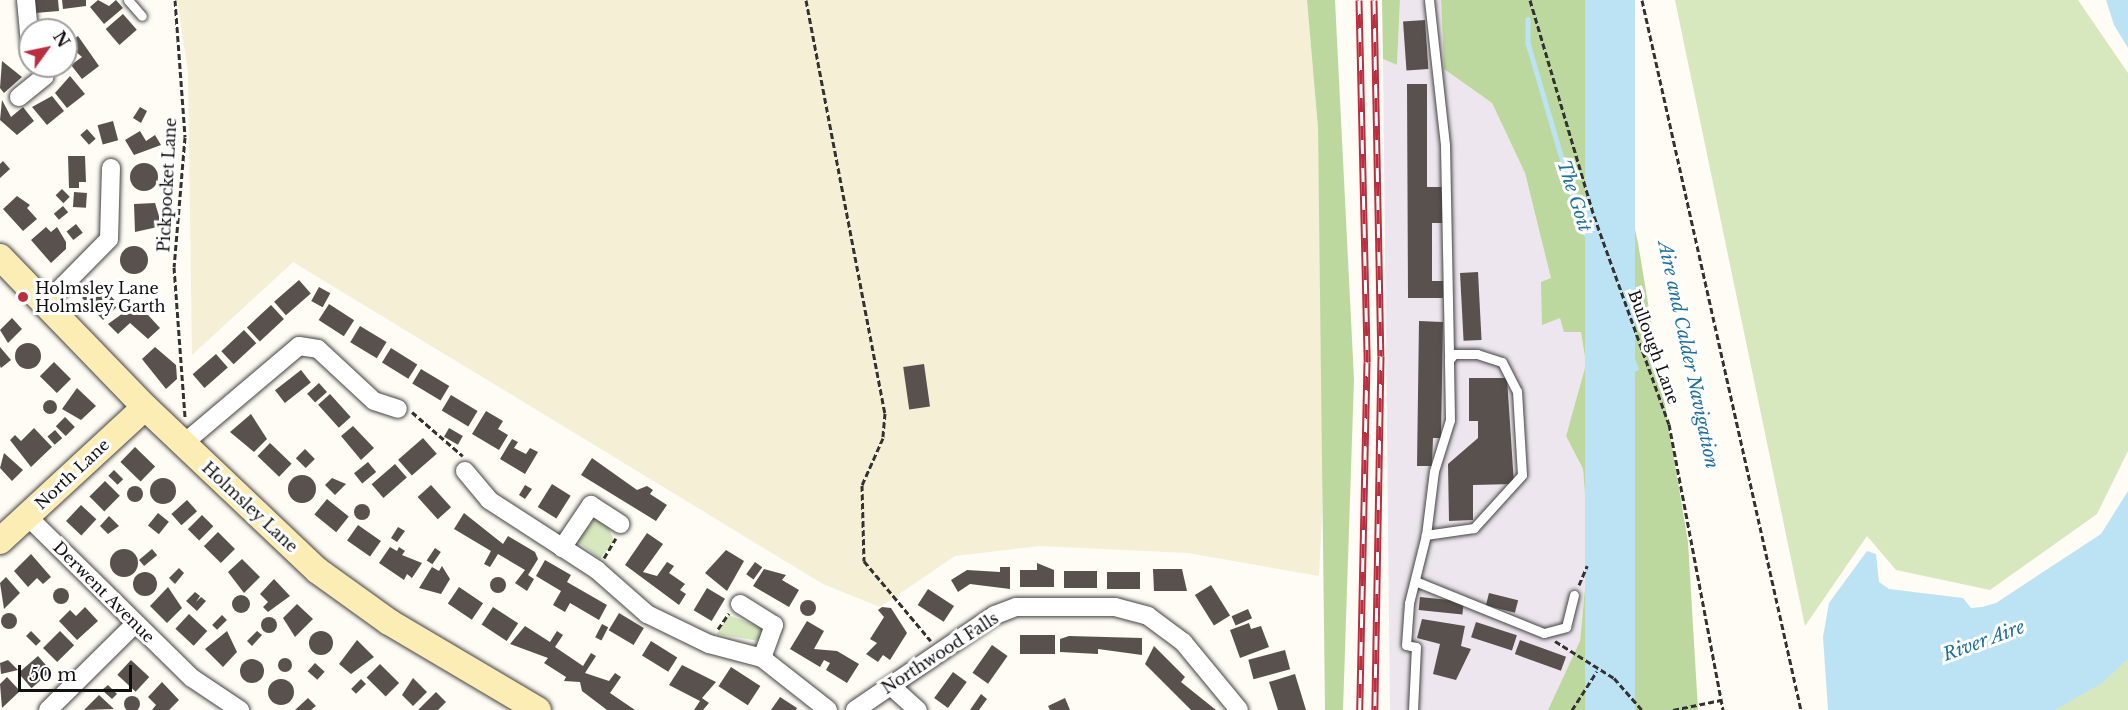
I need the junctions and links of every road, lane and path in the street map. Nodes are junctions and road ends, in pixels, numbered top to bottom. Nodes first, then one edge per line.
1 (26, 0) edge
2 (128, 0) edge
3 (175, 0) edge
4 (806, 0) edge
5 (1429, 0) edge
6 (1530, 0) edge
7 (1642, 0) edge
8 (142, 16) dead end
9 (28, 18) edge
10 (37, 78) edge
11 (19, 97) dead end
12 (111, 168) dead end
13 (0, 257) edge
14 (45, 304) junction
15 (1449, 360) junction
16 (145, 407) junction
17 (398, 409) joint
18 (183, 444) junction
19 (465, 471) joint
20 (27, 516) junction
21 (620, 524) joint
22 (1426, 535) junction
23 (0, 541) edge
24 (562, 548) junction
25 (1587, 567) dead end
26 (597, 570) junction
27 (1415, 581) junction
28 (1574, 595) joint
29 (740, 604) joint
30 (135, 624) junction
31 (1544, 633) junction
32 (709, 644) junction
33 (940, 651) junction
34 (762, 658) junction
35 (1597, 671) junction
36 (891, 686) junction
37 (1721, 700) junction
38 (48, 710) edge
39 (240, 710) edge
40 (538, 710) edge
41 (828, 710) edge
42 (855, 710) edge
43 (918, 710) edge
44 (1239, 710) edge
45 (1413, 710) edge
46 (1572, 710) edge
47 (1642, 710) edge
48 (1673, 710) edge
49 (1723, 710) edge
50 (1801, 710) edge

1 - 9 street
2 - 8 lane
3 - 18 path, Pickpocket Lane
4 - 33 path
5 - 15 lane
6 - 37 path, Bullough Lane
7 - 50 path
10 - 11 street
12 - 14 street
13 - 14 street, Holmsley Lane
14 - 16 street, Holmsley Lane
15 - 22 lane
15 - 22 lane
16 - 18 street, Holmsley Lane
16 - 20 street, North Lane
17 - 18 street
17 - 19 path
18 - 40 street, Holmsley Lane
19 - 24 street
20 - 23 street, North Lane
20 - 30 street, Derwent Avenue
21 - 24 street
21 - 26 path
22 - 27 lane
24 - 26 street
25 - 28 path
26 - 32 street
27 - 31 lane
27 - 45 lane
28 - 31 lane
29 - 32 path
29 - 34 street
30 - 38 street
30 - 39 street, Derwent Avenue
31 - 35 path
32 - 34 street
33 - 36 street, Northwood Falls
33 - 44 street, Northwood Falls
34 - 41 street
35 - 46 path
35 - 47 path
36 - 42 street, Northwood Falls
36 - 43 street
37 - 48 path
37 - 49 path, Bullough Lane

